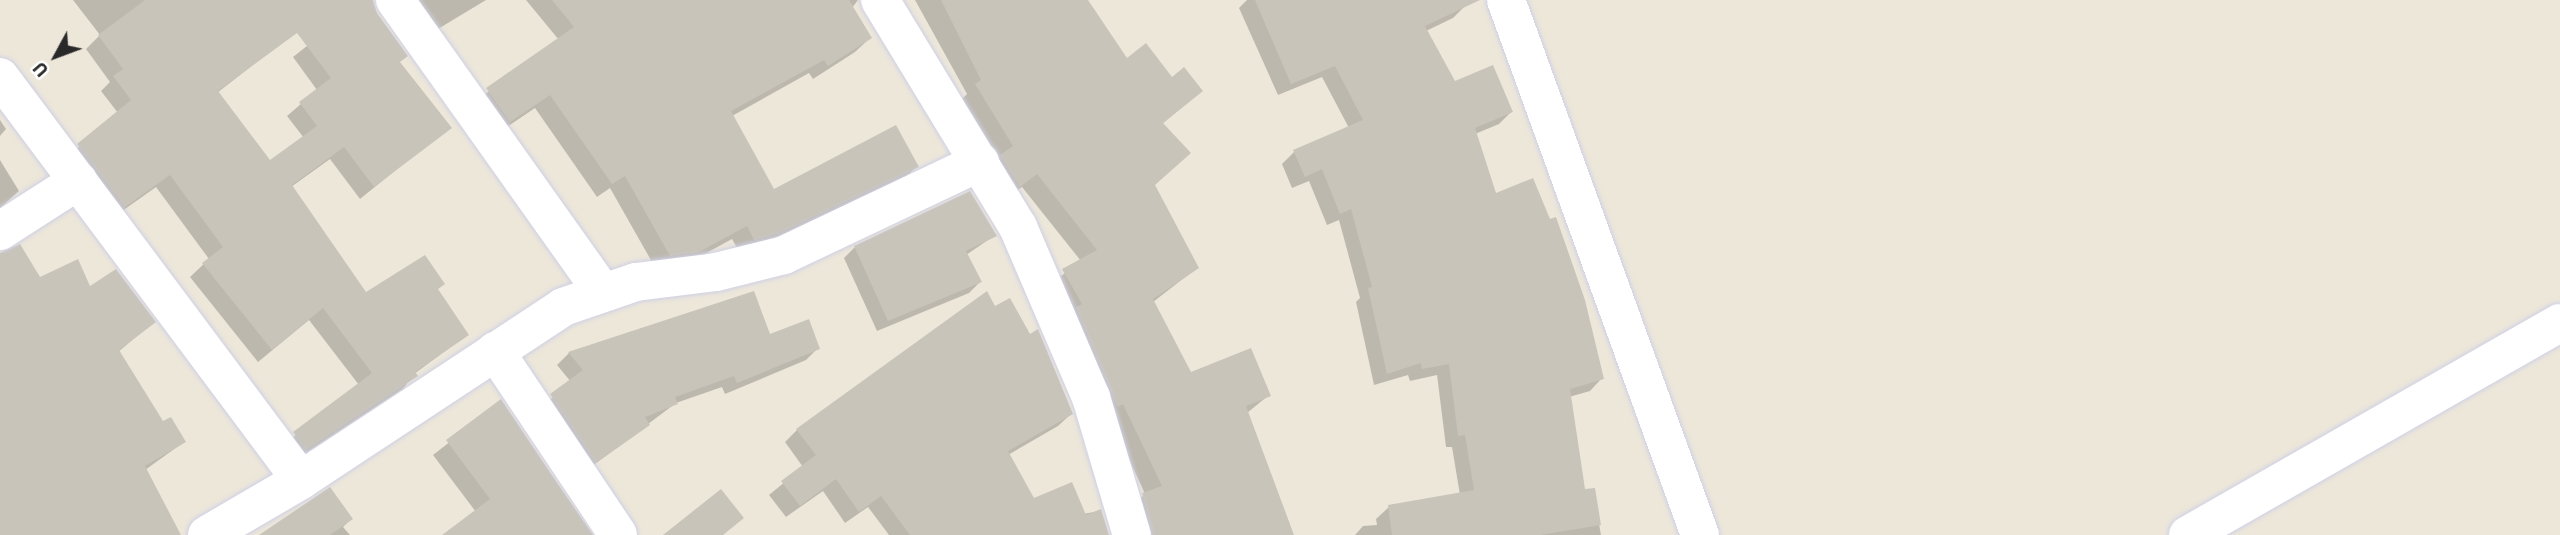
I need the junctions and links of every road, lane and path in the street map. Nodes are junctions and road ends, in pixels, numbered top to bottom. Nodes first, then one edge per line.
1 (396, 0) edge
2 (880, 0) edge
3 (1506, 0) edge
4 (0, 77) edge
5 (979, 162) junction
6 (78, 181) junction
7 (0, 231) edge
8 (602, 291) junction
9 (2560, 323) edge
10 (495, 351) junction
11 (300, 480) junction
12 (216, 533) edge
13 (618, 535) edge
14 (1132, 535) edge
15 (1700, 535) edge
16 (2188, 535) edge

1 - 8 street
2 - 5 street
3 - 15 street
4 - 6 street
5 - 8 street
5 - 14 street
6 - 7 street
6 - 11 street
8 - 10 street
9 - 16 street
10 - 11 street
10 - 13 street
11 - 12 street

